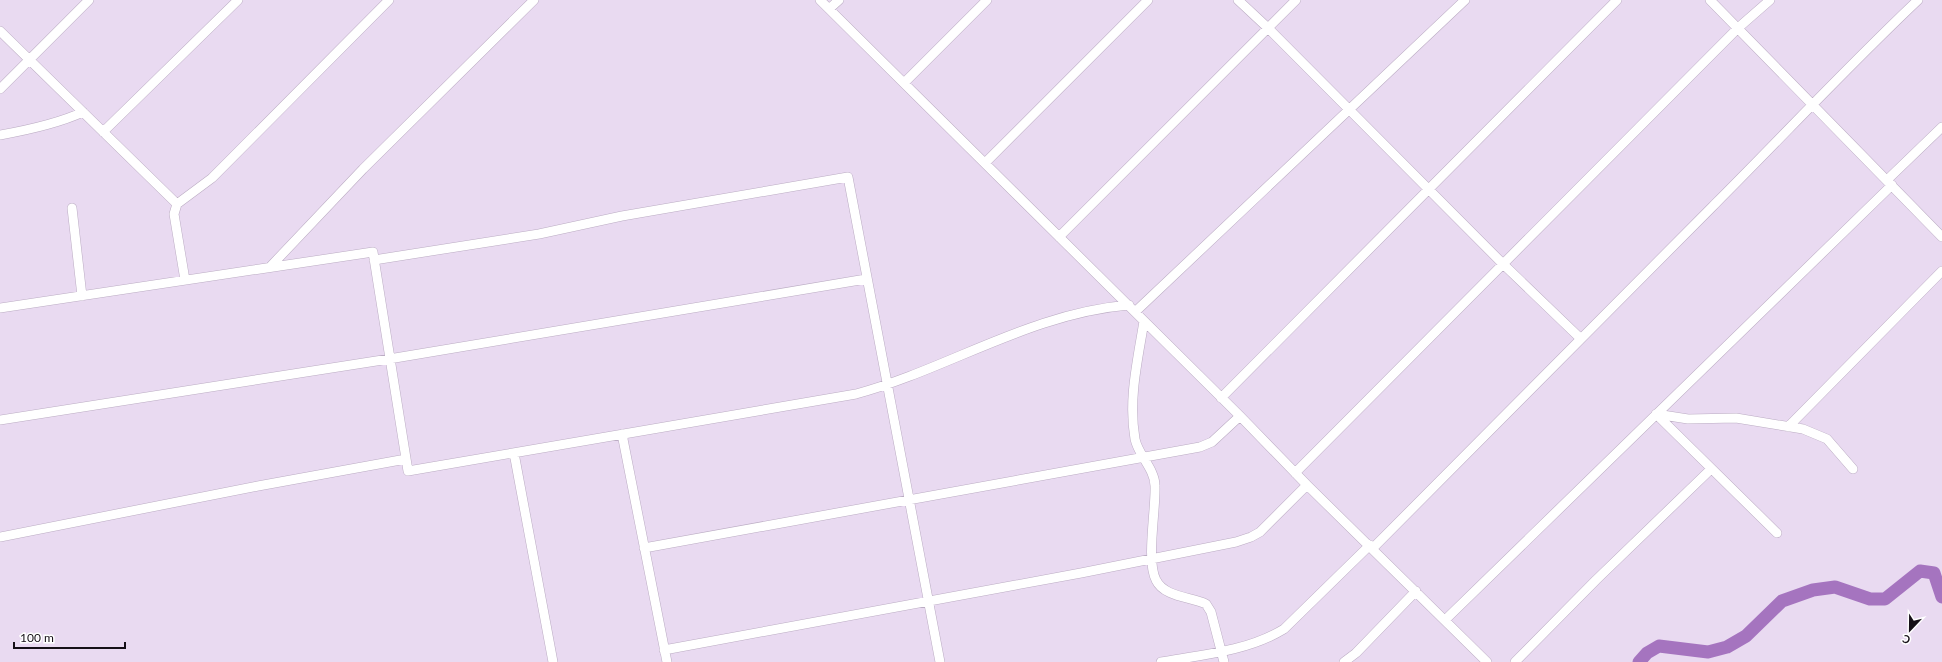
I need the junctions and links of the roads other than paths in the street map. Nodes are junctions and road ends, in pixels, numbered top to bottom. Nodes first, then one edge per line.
1 (89, 0) edge
2 (238, 0) edge
3 (534, 0) edge
4 (820, 0) edge
5 (839, 0) edge
6 (987, 0) edge
7 (1148, 0) edge
8 (1238, 0) edge
9 (1296, 0) edge
10 (1465, 0) edge
11 (1617, 0) edge
12 (1710, 0) edge
13 (1770, 0) edge
14 (1918, 0) edge
15 (385, 1) edge
16 (829, 9) junction
17 (1268, 28) junction
18 (1738, 28) junction
19 (0, 31) edge
20 (29, 59) junction
21 (904, 83) junction
22 (0, 89) edge
23 (1814, 105) junction
24 (1349, 109) junction
25 (83, 112) junction
26 (1942, 127) edge
27 (103, 132) junction
28 (0, 135) edge
29 (985, 163) junction
30 (1889, 182) junction
31 (1429, 189) junction
32 (177, 204) junction
33 (72, 208) dead end
34 (1059, 236) junction
35 (1942, 237) edge
36 (374, 260) junction
37 (1502, 263) junction
38 (270, 267) junction
39 (1942, 271) edge
40 (866, 279) junction
41 (185, 280) junction
42 (82, 296) junction
43 (0, 308) edge
44 (1132, 309) junction
45 (1144, 321) junction
46 (1580, 338) junction
47 (390, 359) junction
48 (887, 386) junction
49 (1221, 398) junction
50 (1656, 414) junction
51 (1240, 416) junction
52 (0, 420) edge
53 (1788, 426) junction
54 (622, 434) junction
55 (514, 453) junction
56 (1144, 458) junction
57 (406, 459) junction
58 (1853, 469) dead end
59 (1710, 470) junction
60 (1295, 473) junction
61 (1307, 485) junction
62 (910, 499) junction
63 (1777, 533) dead end
64 (0, 537) edge
65 (1371, 547) junction
66 (644, 548) junction
67 (1152, 559) junction
68 (1416, 592) junction
69 (928, 601) junction
70 (1445, 620) junction
71 (664, 650) junction
72 (1222, 651) junction
73 (553, 662) edge
74 (666, 662) edge
75 (940, 662) edge
76 (1161, 662) edge
77 (1224, 662) edge
78 (1344, 662) edge
79 (1487, 662) edge
80 (1515, 662) edge

1 - 20 street
2 - 27 street
3 - 38 street
4 - 16 street
5 - 16 street
6 - 21 street
7 - 29 street
8 - 17 street
9 - 17 street
10 - 24 street
11 - 31 street
12 - 18 street
13 - 18 street
14 - 23 street
15 - 32 street
16 - 21 street
17 - 24 street
17 - 34 street
18 - 23 street
18 - 37 street
19 - 20 street
20 - 22 street
20 - 25 street
21 - 29 street
23 - 30 street
23 - 46 street
24 - 31 street
24 - 44 street
25 - 27 street
25 - 28 street
26 - 30 street
27 - 32 street
29 - 34 street
30 - 35 street
30 - 50 street
31 - 37 street
31 - 49 street
32 - 41 street
33 - 42 street
34 - 44 street
36 - 38 street
36 - 40 street
36 - 47 street
37 - 46 street
37 - 60 street
38 - 41 street
39 - 53 street
40 - 47 street
40 - 48 street
41 - 42 street
42 - 43 street
44 - 45 street
44 - 48 street
45 - 49 street
45 - 56 street
46 - 65 street
47 - 52 street
47 - 57 street
48 - 54 street
48 - 62 street
49 - 51 street
50 - 53 street
50 - 59 street
50 - 70 street
51 - 56 street
51 - 60 street
53 - 58 street
54 - 55 street
54 - 66 street
55 - 57 street
55 - 73 street
56 - 62 street
56 - 67 street
57 - 64 street
59 - 63 street
59 - 80 street
60 - 61 street
61 - 65 street
61 - 67 street
62 - 66 street
62 - 69 street
65 - 68 street
65 - 72 street
66 - 71 street
67 - 69 street
67 - 72 street
68 - 70 street
68 - 78 street
69 - 71 street
69 - 75 street
70 - 79 street
71 - 74 street
72 - 76 street
72 - 77 street

